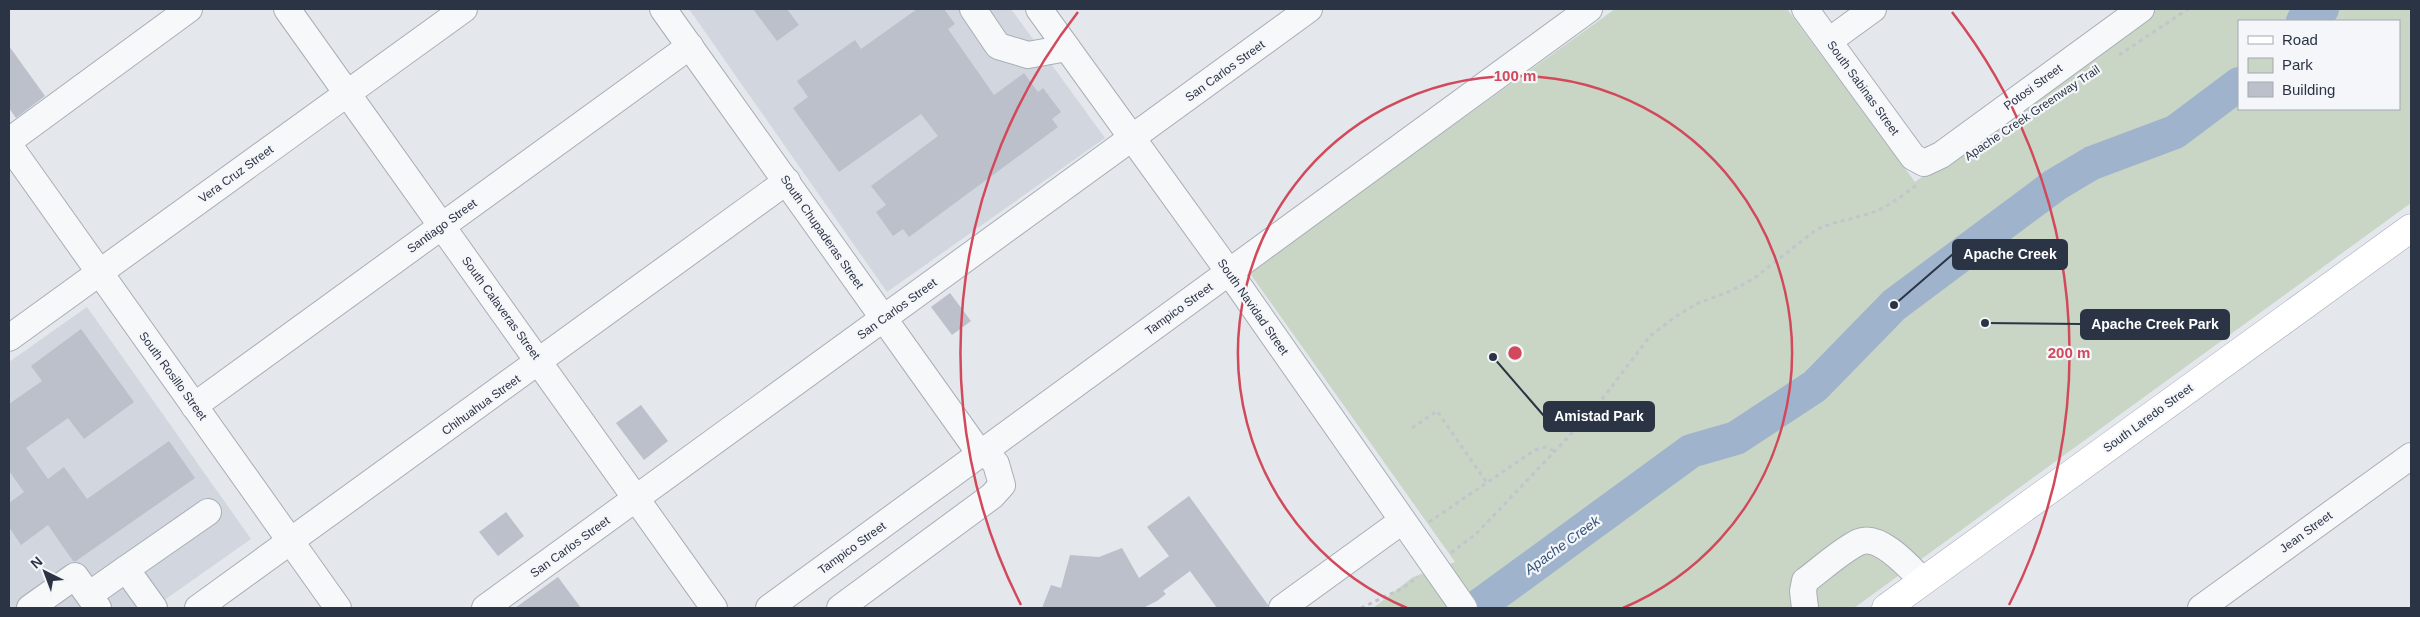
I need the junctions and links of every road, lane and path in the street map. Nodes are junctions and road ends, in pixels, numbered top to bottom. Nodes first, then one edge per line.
1 (189, 9) edge
2 (287, 9) edge
3 (464, 9) edge
4 (663, 9) edge
5 (973, 9) edge
6 (1038, 9) edge
7 (1308, 9) edge
8 (1589, 9) edge
9 (1805, 9) edge
10 (1873, 9) edge
11 (2141, 9) edge
12 (2188, 9) edge
13 (1829, 41) junction
14 (690, 46) junction
15 (1067, 48) junction
16 (2118, 56) dead end
17 (347, 93) junction
18 (1132, 138) junction
19 (9, 143) edge
20 (1925, 170) junction
21 (786, 181) junction
22 (442, 226) junction
23 (2411, 228) edge
24 (1229, 272) junction
25 (99, 273) junction
26 (884, 318) junction
27 (9, 338) edge
28 (540, 362) junction
29 (194, 406) junction
30 (1412, 428) dead end
31 (1554, 451) junction
32 (984, 453) junction
33 (2411, 456) edge
34 (1487, 483) junction
35 (636, 500) junction
36 (208, 512) dead end
37 (291, 542) junction
38 (1418, 542) junction
39 (1446, 556) dead end
40 (126, 569) junction
41 (1923, 581) junction
42 (94, 602) edge
43 (30, 608) edge
44 (154, 608) edge
45 (198, 608) edge
46 (338, 608) edge
47 (485, 608) edge
48 (714, 608) edge
49 (769, 608) edge
50 (840, 608) edge
51 (1282, 608) edge
52 (1361, 608) edge
53 (1464, 608) edge
54 (1805, 608) edge
55 (1886, 608) edge
56 (2201, 608) edge

1 - 19 street
2 - 17 street, South Calaveras Street
3 - 17 street, Vera Cruz Street
4 - 14 street, South Chupaderas Street
5 - 15 street
6 - 15 street, South Navidad Street
7 - 18 street, San Carlos Street
8 - 24 street, Tampico Street
9 - 13 street, South Sabinas Street
10 - 13 street
11 - 20 street, Potosi Street
12 - 16 path
13 - 20 street, South Sabinas Street
14 - 21 street, South Chupaderas Street
14 - 22 street, Santiago Street
15 - 18 street, South Navidad Street
17 - 22 street, South Calaveras Street
17 - 25 street, Vera Cruz Street
18 - 24 street, South Navidad Street
18 - 26 street, San Carlos Street
19 - 25 street, South Rosillo Street
20 - 31 path
21 - 26 street, South Chupaderas Street
21 - 28 street, Chihuahua Street
22 - 28 street, South Calaveras Street
22 - 29 street, Santiago Street
23 - 41 main road, South Laredo Street
24 - 32 street, Tampico Street
24 - 38 street, South Navidad Street
25 - 27 street, Vera Cruz Street
25 - 29 street, South Rosillo Street
26 - 32 street, South Chupaderas Street
26 - 35 street, San Carlos Street
28 - 35 street, South Calaveras Street
28 - 37 street, Chihuahua Street
29 - 37 street, South Rosillo Street
30 - 34 path
31 - 34 path
31 - 39 path
32 - 49 street, Tampico Street
32 - 50 street, South Chupaderas Street
33 - 56 street, Jean Street
34 - 38 path
35 - 47 street, San Carlos Street
35 - 48 street, South Calaveras Street
36 - 40 street
37 - 45 street, Chihuahua Street
37 - 46 street, South Rosillo Street
38 - 51 street
38 - 52 path
38 - 53 street, South Navidad Street, bridge
40 - 42 street
40 - 44 street
41 - 54 street
41 - 55 main road, South Laredo Street
42 - 43 street

